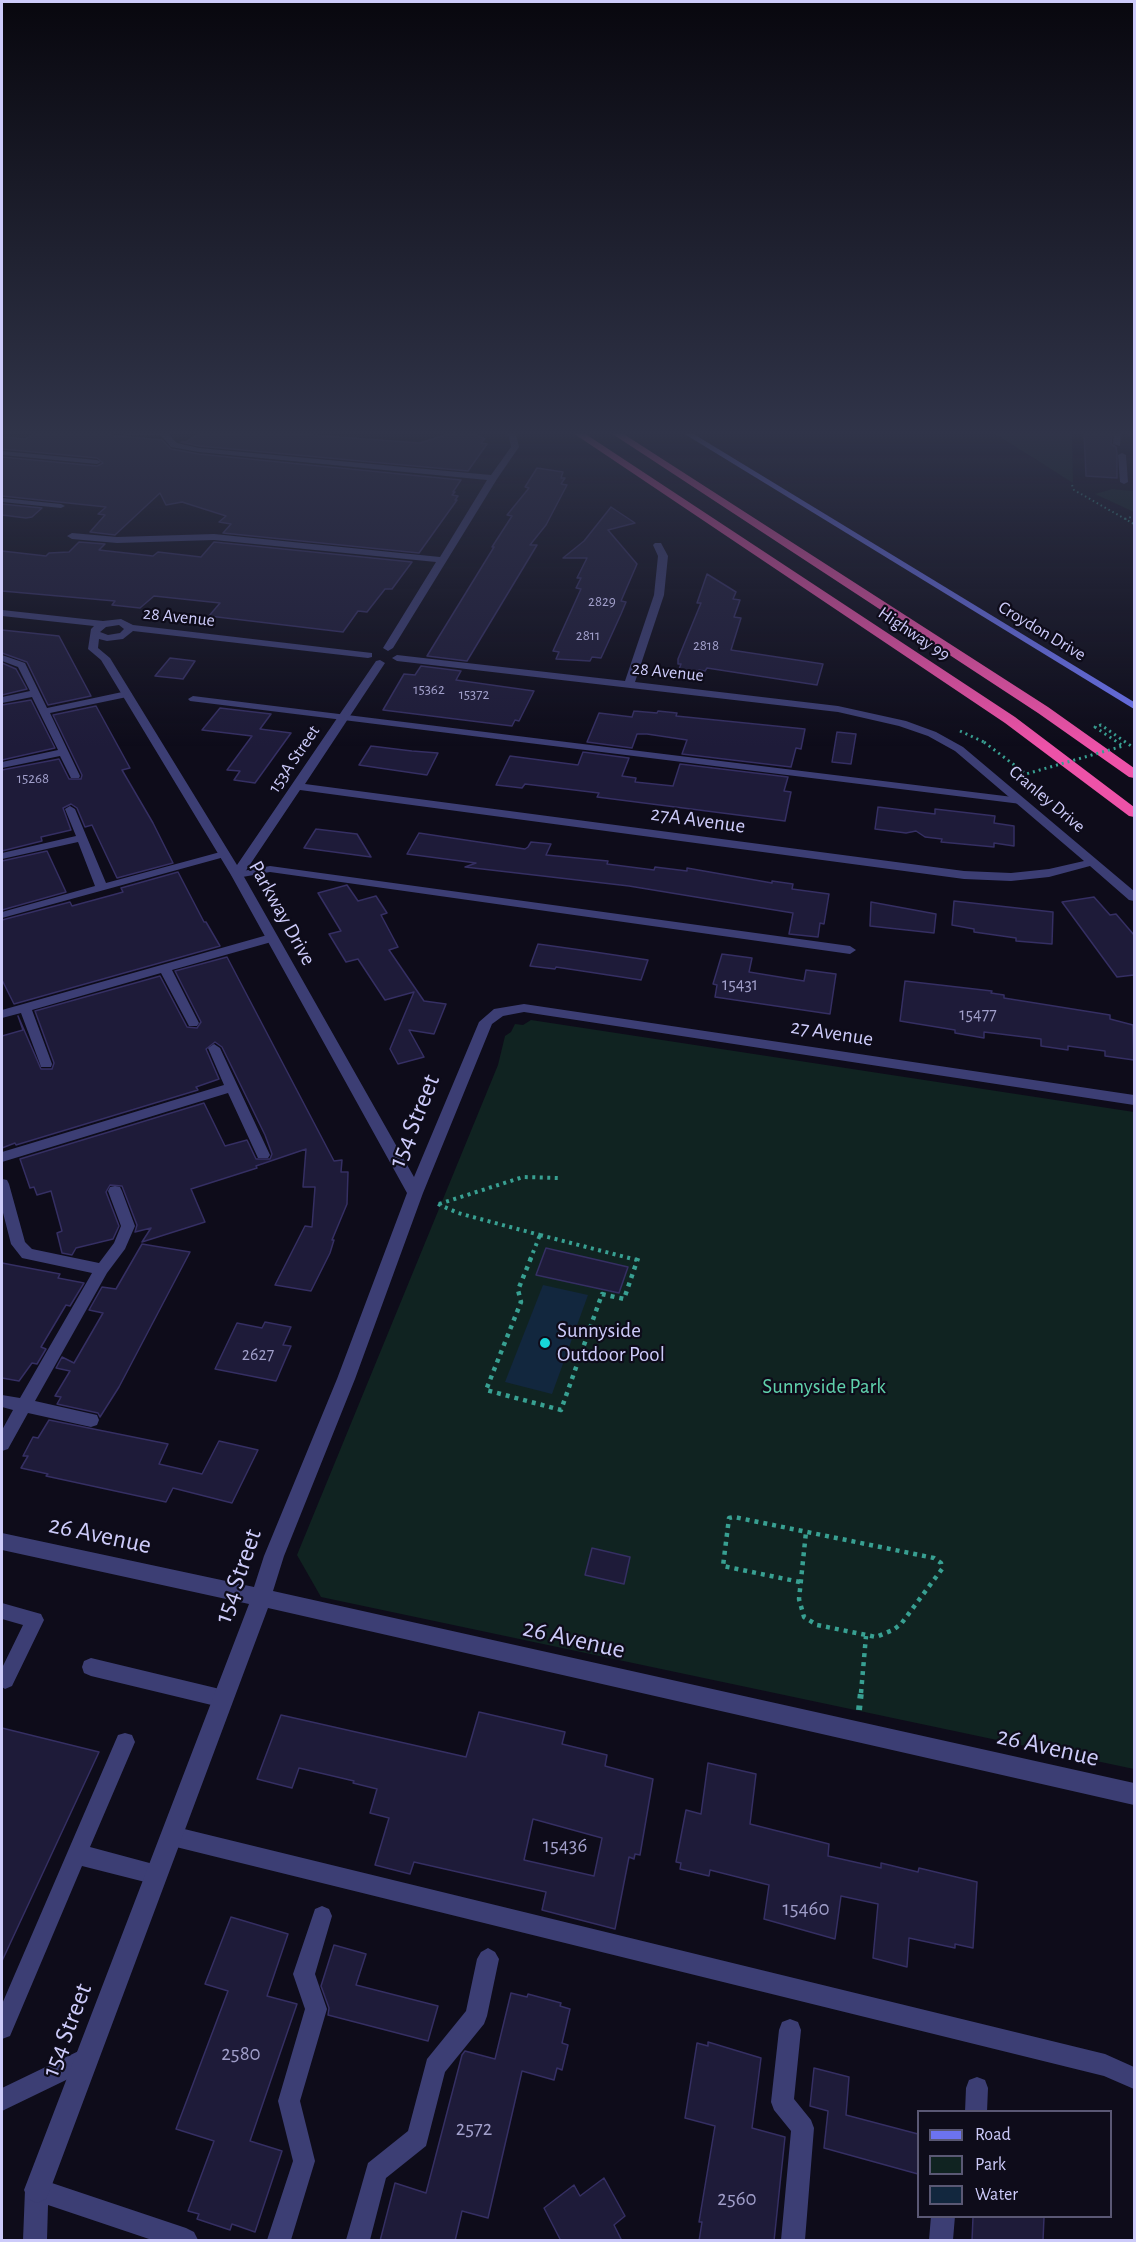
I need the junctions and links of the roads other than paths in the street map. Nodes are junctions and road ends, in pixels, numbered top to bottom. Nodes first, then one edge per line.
1 (90, 538) edge
2 (170, 538) joint
3 (186, 538) edge
4 (220, 538) edge
5 (457, 538) edge
6 (735, 538) edge
7 (777, 538) edge
8 (858, 538) edge
9 (658, 545) dead end
10 (443, 560) junction
11 (2, 613) edge
12 (103, 624) junction
13 (130, 628) junction
14 (95, 634) junction
15 (118, 638) junction
16 (388, 648) junction
17 (368, 655) junction
18 (2, 658) edge
19 (105, 658) junction
20 (397, 658) junction
21 (380, 663) junction
22 (629, 684) junction
23 (36, 693) junction
24 (127, 694) junction
25 (193, 699) dead end
26 (2, 700) edge
27 (1134, 706) edge
28 (45, 711) junction
29 (343, 718) junction
30 (932, 734) joint
31 (63, 752) junction
32 (2, 765) edge
33 (1134, 774) edge
34 (75, 776) dead end
35 (297, 786) junction
36 (1021, 801) junction
37 (70, 809) dead end
38 (1134, 813) edge
39 (82, 838) junction
40 (224, 854) junction
41 (2, 856) edge
42 (1093, 862) junction
43 (237, 874) junction
44 (102, 888) junction
45 (1134, 897) edge
46 (2, 915) edge
47 (271, 938) junction
48 (850, 950) dead end
49 (165, 968) junction
50 (25, 1007) junction
51 (524, 1008) joint
52 (2, 1014) edge
53 (193, 1023) dead end
54 (214, 1048) dead end
55 (46, 1064) dead end
56 (232, 1087) junction
57 (1134, 1100) edge
58 (263, 1155) dead end
59 (2, 1158) edge
60 (2, 1184) edge
61 (115, 1191) dead end
62 (415, 1193) junction
63 (102, 1269) junction
64 (2, 1401) edge
65 (23, 1406) junction
66 (91, 1420) dead end
67 (2, 1444) edge
68 (2, 1541) edge
69 (262, 1598) junction
70 (2, 1611) edge
71 (91, 1667) dead end
72 (5, 1680) dead end
73 (224, 1699) junction
74 (125, 1742) dead end
75 (1134, 1794) edge
76 (171, 1836) junction
77 (76, 1854) junction
78 (157, 1875) junction
79 (322, 1916) dead end
80 (489, 1959) dead end
81 (2, 2028) edge
82 (790, 2030) dead end
83 (87, 2058) junction
84 (1134, 2078) edge
85 (977, 2088) dead end
86 (2, 2100) edge
87 (976, 2110) edge
88 (37, 2190) junction
89 (943, 2218) edge
90 (35, 2241) edge
91 (186, 2241) edge
92 (279, 2241) edge
93 (358, 2241) edge
94 (793, 2241) edge
95 (941, 2241) edge

1 - 2 street
2 - 3 street
4 - 10 street
5 - 10 street
6 - 38 highway, Highway 99
7 - 33 highway, Highway 99
8 - 27 street, Croydon Drive
9 - 22 street
10 - 16 street
11 - 12 street
12 - 13 street, 28 Avenue
12 - 14 street
13 - 15 street
13 - 17 street, 28 Avenue
14 - 15 street
14 - 19 street, Parkway Drive
15 - 19 street
16 - 17 street
16 - 20 street
17 - 21 street
18 - 23 lane
19 - 24 street, Parkway Drive
20 - 21 street
20 - 22 street, 28 Avenue
21 - 29 street, 153A Street
22 - 30 street, 28 Avenue
23 - 26 lane
23 - 28 lane
24 - 28 lane
24 - 40 street, Parkway Drive
25 - 29 lane
28 - 31 lane
29 - 35 street, 153A Street
29 - 36 lane
30 - 36 street, Cranley Drive
31 - 32 lane
31 - 34 lane
35 - 42 street, 27A Avenue
35 - 43 street, 153A Street
36 - 42 street, Cranley Drive
37 - 39 lane
39 - 41 lane
39 - 44 lane
40 - 43 street, Parkway Drive
40 - 44 lane
42 - 45 street, Cranley Drive
43 - 47 street, Parkway Drive
43 - 48 lane
44 - 46 lane
47 - 49 lane
47 - 62 street, Parkway Drive
49 - 50 lane
49 - 53 lane
50 - 52 lane
50 - 55 lane
51 - 57 street, 27 Avenue
51 - 62 street, 154 Street
54 - 56 lane
56 - 58 lane
56 - 59 lane
60 - 63 lane
61 - 63 lane
62 - 69 street, 154 Street
63 - 65 lane
64 - 65 lane
65 - 66 lane
65 - 67 lane
68 - 69 street, 26 Avenue
69 - 73 street, 154 Street
69 - 75 street, 26 Avenue
70 - 72 lane
71 - 73 lane
73 - 76 street, 154 Street
74 - 77 lane
76 - 78 street, 154 Street
76 - 84 lane
77 - 78 lane
77 - 81 lane
78 - 83 street, 154 Street
79 - 92 lane
80 - 93 lane
82 - 94 lane
83 - 86 lane
83 - 88 street, 154 Street
85 - 87 lane
88 - 90 lane
88 - 91 lane
89 - 95 lane

